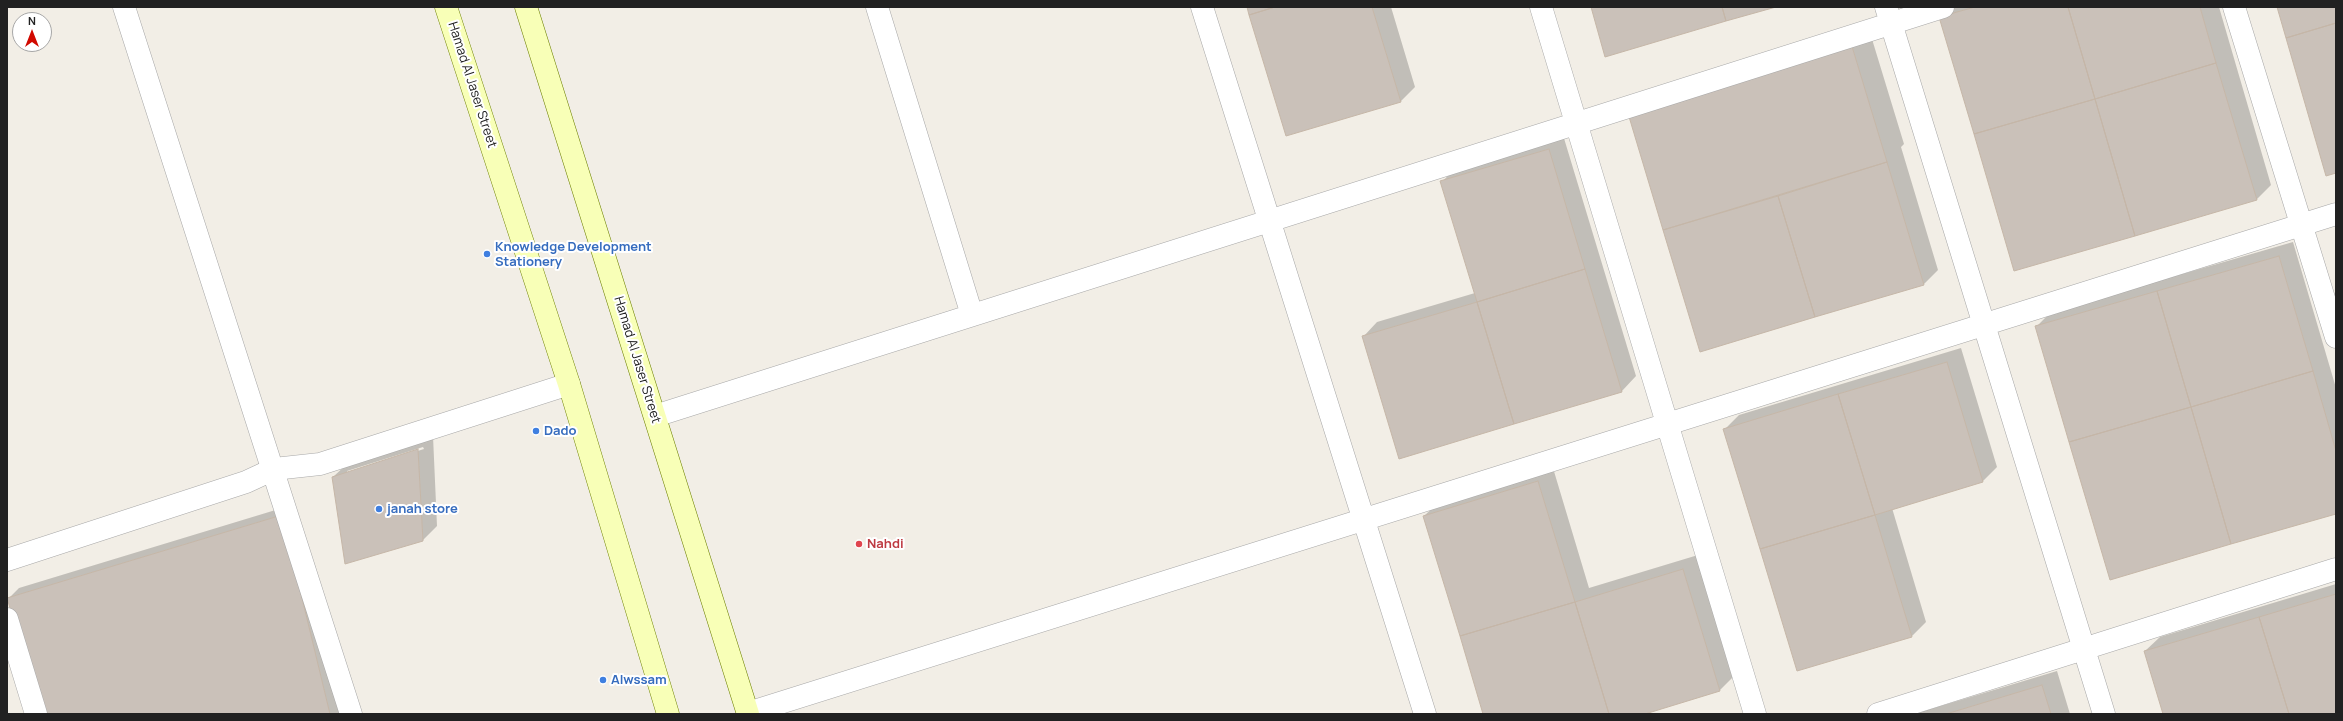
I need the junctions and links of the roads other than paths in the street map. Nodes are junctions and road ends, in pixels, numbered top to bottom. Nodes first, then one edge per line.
1 (124, 7) edge
2 (446, 7) edge
3 (526, 7) edge
4 (877, 7) edge
5 (1202, 7) edge
6 (1541, 7) edge
7 (1943, 7) edge
8 (2234, 7) edge
9 (1889, 15) edge
10 (1576, 124) junction
11 (2336, 214) edge
12 (1269, 221) junction
13 (2302, 225) junction
14 (972, 315) junction
15 (1984, 324) junction
16 (2336, 337) edge
17 (569, 384) junction
18 (655, 416) junction
19 (1667, 424) junction
20 (274, 469) junction
21 (1364, 520) junction
22 (7, 560) edge
23 (2336, 569) edge
24 (7, 619) edge
25 (2084, 649) junction
26 (36, 714) edge
27 (351, 714) edge
28 (668, 714) edge
29 (748, 714) edge
30 (1425, 714) edge
31 (1755, 714) edge
32 (1878, 714) edge
33 (2104, 714) edge

1 - 20 street
2 - 17 street, Hamad Al Jaser Street
3 - 18 street, Hamad Al Jaser Street
4 - 14 street
5 - 12 street
6 - 10 street
7 - 9 street
8 - 13 street
9 - 10 street
9 - 15 street
10 - 12 street
10 - 19 street
11 - 13 street
12 - 14 street
12 - 21 street
13 - 15 street
13 - 16 street
14 - 18 street
15 - 19 street
15 - 25 street
17 - 20 street
17 - 28 street, Hamad Al Jaser Street
18 - 29 street, Hamad Al Jaser Street
19 - 21 street
19 - 31 street
20 - 22 street
20 - 27 street
21 - 29 street
21 - 30 street
23 - 25 street
24 - 26 street
25 - 32 street
25 - 33 street

